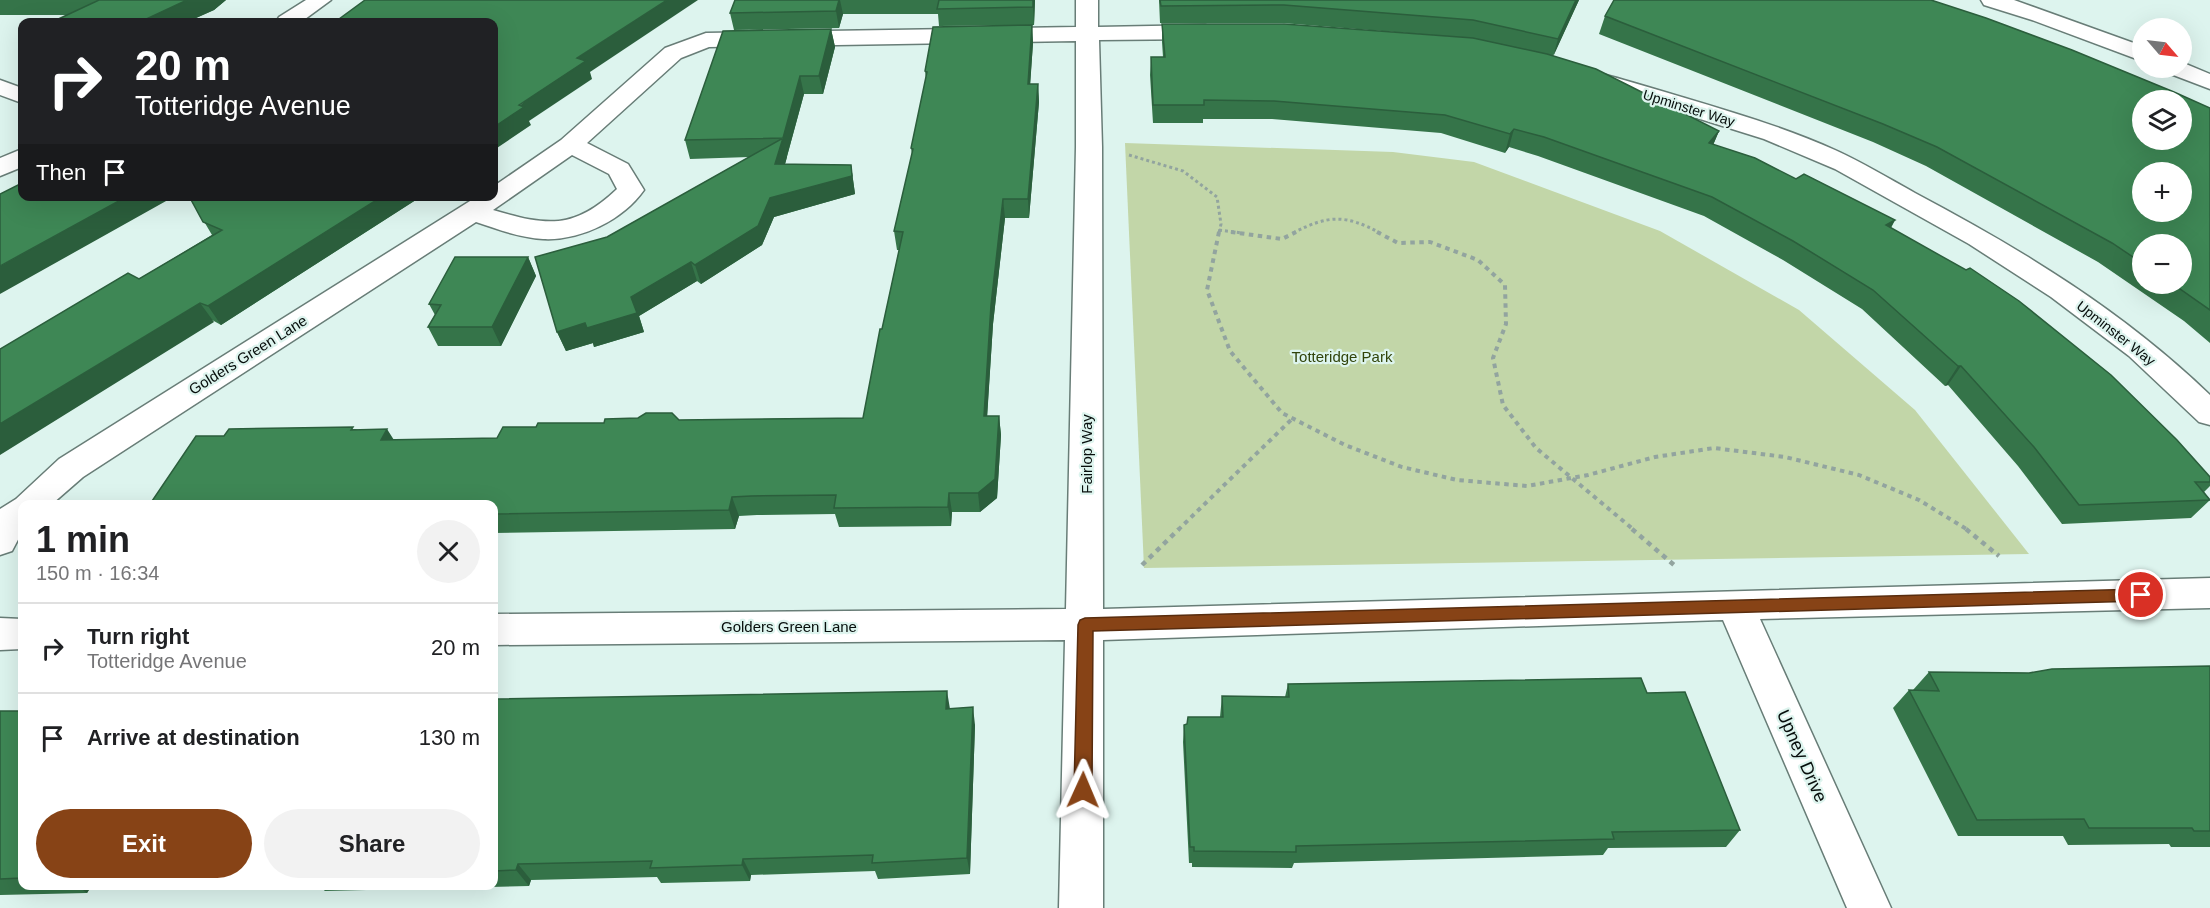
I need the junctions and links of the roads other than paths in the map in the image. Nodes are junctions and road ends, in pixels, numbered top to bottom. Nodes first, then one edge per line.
1 (320, 0) edge
2 (1087, 0) edge
3 (1992, 0) edge
4 (293, 18) edge
5 (1224, 32) edge
6 (1089, 33) junction
7 (2132, 50) edge
8 (1581, 75) edge
9 (2192, 75) edge
10 (2210, 82) edge
11 (0, 87) edge
12 (18, 94) edge
13 (570, 145) junction
14 (18, 159) edge
15 (0, 168) edge
16 (498, 195) edge
17 (489, 201) edge
18 (472, 213) junction
19 (2210, 414) edge
20 (35, 500) edge
21 (18, 514) edge
22 (0, 541) edge
23 (2210, 593) edge
24 (1720, 605) junction
25 (1085, 625) junction
26 (498, 630) edge
27 (0, 634) edge
28 (18, 634) edge
29 (1081, 908) edge
30 (1869, 908) edge

1 - 4 street
2 - 6 street, Fairlop Way
3 - 7 street
5 - 6 street
6 - 13 street, Golders Green Lane
6 - 25 street, Fairlop Way
8 - 19 street, Upminster Way
9 - 10 street
11 - 12 street
13 - 16 street, Golders Green Lane
13 - 18 street
14 - 15 street
17 - 18 street, Golders Green Lane
18 - 20 street, Golders Green Lane
21 - 22 street
23 - 24 street, Golders Green Lane
24 - 25 street, Golders Green Lane
24 - 30 street, Upney Drive
25 - 26 street, Golders Green Lane
25 - 29 street, Fairlop Way
27 - 28 street

